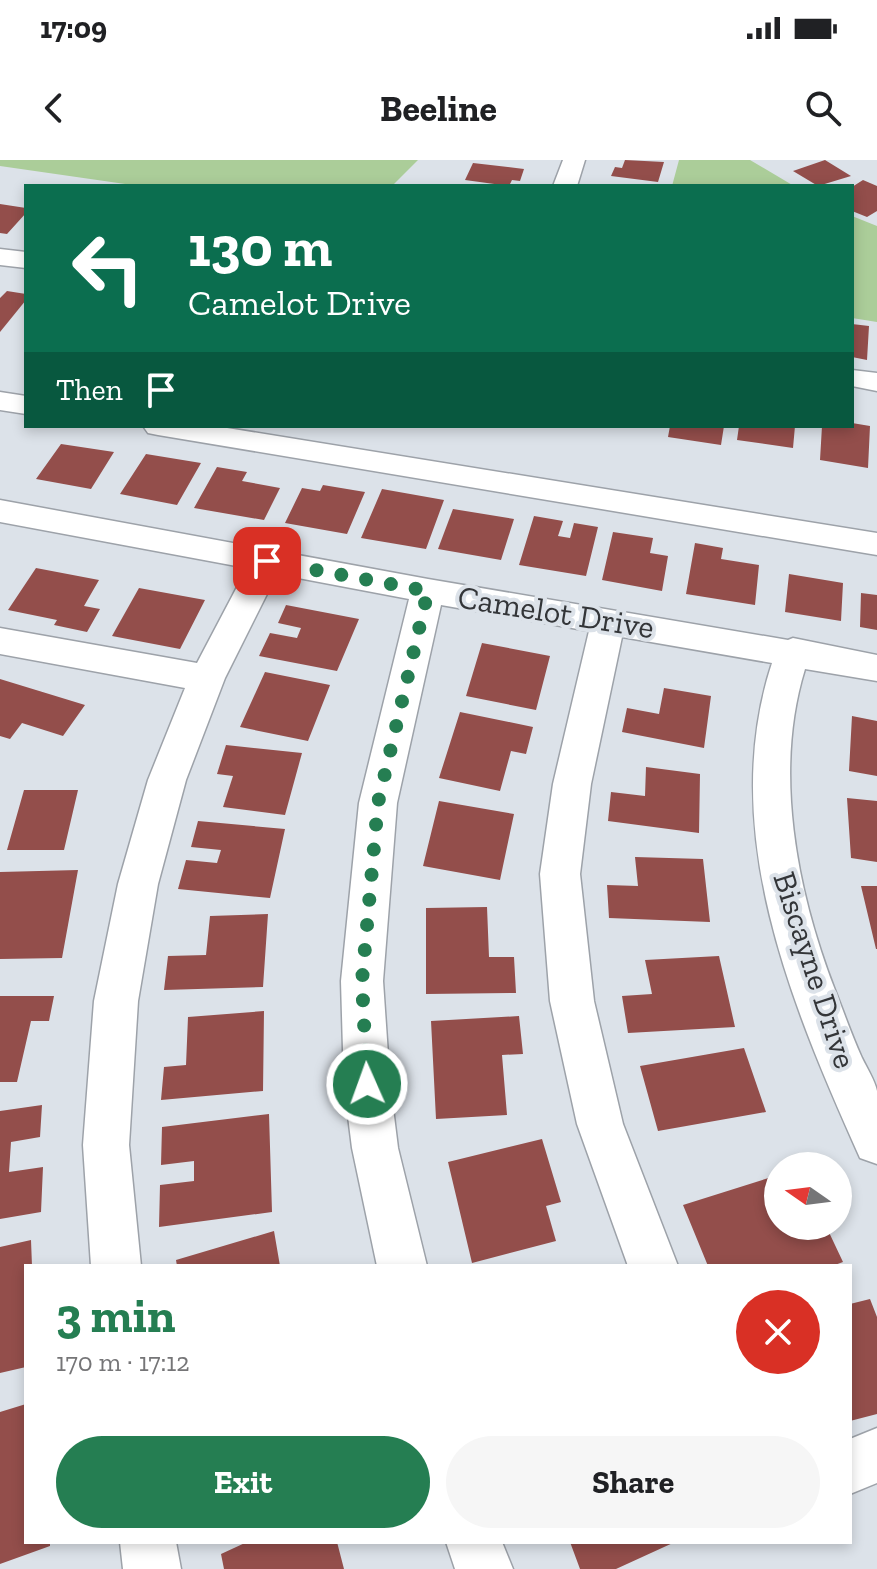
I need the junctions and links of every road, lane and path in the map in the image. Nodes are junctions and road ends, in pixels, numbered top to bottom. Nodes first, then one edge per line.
1 (574, 160) edge
2 (566, 184) edge
3 (0, 257) edge
4 (24, 260) edge
5 (854, 378) edge
6 (877, 382) edge
7 (0, 401) edge
8 (24, 405) edge
9 (170, 428) edge
10 (0, 511) edge
11 (877, 544) edge
12 (267, 561) junction
13 (428, 591) junction
14 (608, 621) junction
15 (0, 641) edge
16 (793, 651) junction
17 (877, 668) edge
18 (207, 678) junction
19 (877, 1141) edge
20 (116, 1264) edge
21 (402, 1264) edge
22 (652, 1264) edge
23 (877, 1455) edge
24 (852, 1466) edge
25 (148, 1544) edge
26 (475, 1544) edge
27 (152, 1569) edge
28 (484, 1569) edge

1 - 2 street
3 - 4 street
5 - 6 street
7 - 8 street
9 - 11 street
10 - 12 street, Camelot Drive
12 - 13 street, Camelot Drive
12 - 18 street
13 - 14 street, Camelot Drive
13 - 21 street
14 - 16 street, Camelot Drive
14 - 22 street
15 - 18 street
16 - 17 street, Camelot Drive
16 - 19 street, Biscayne Drive
18 - 20 street
23 - 24 street
25 - 27 street
26 - 28 street

